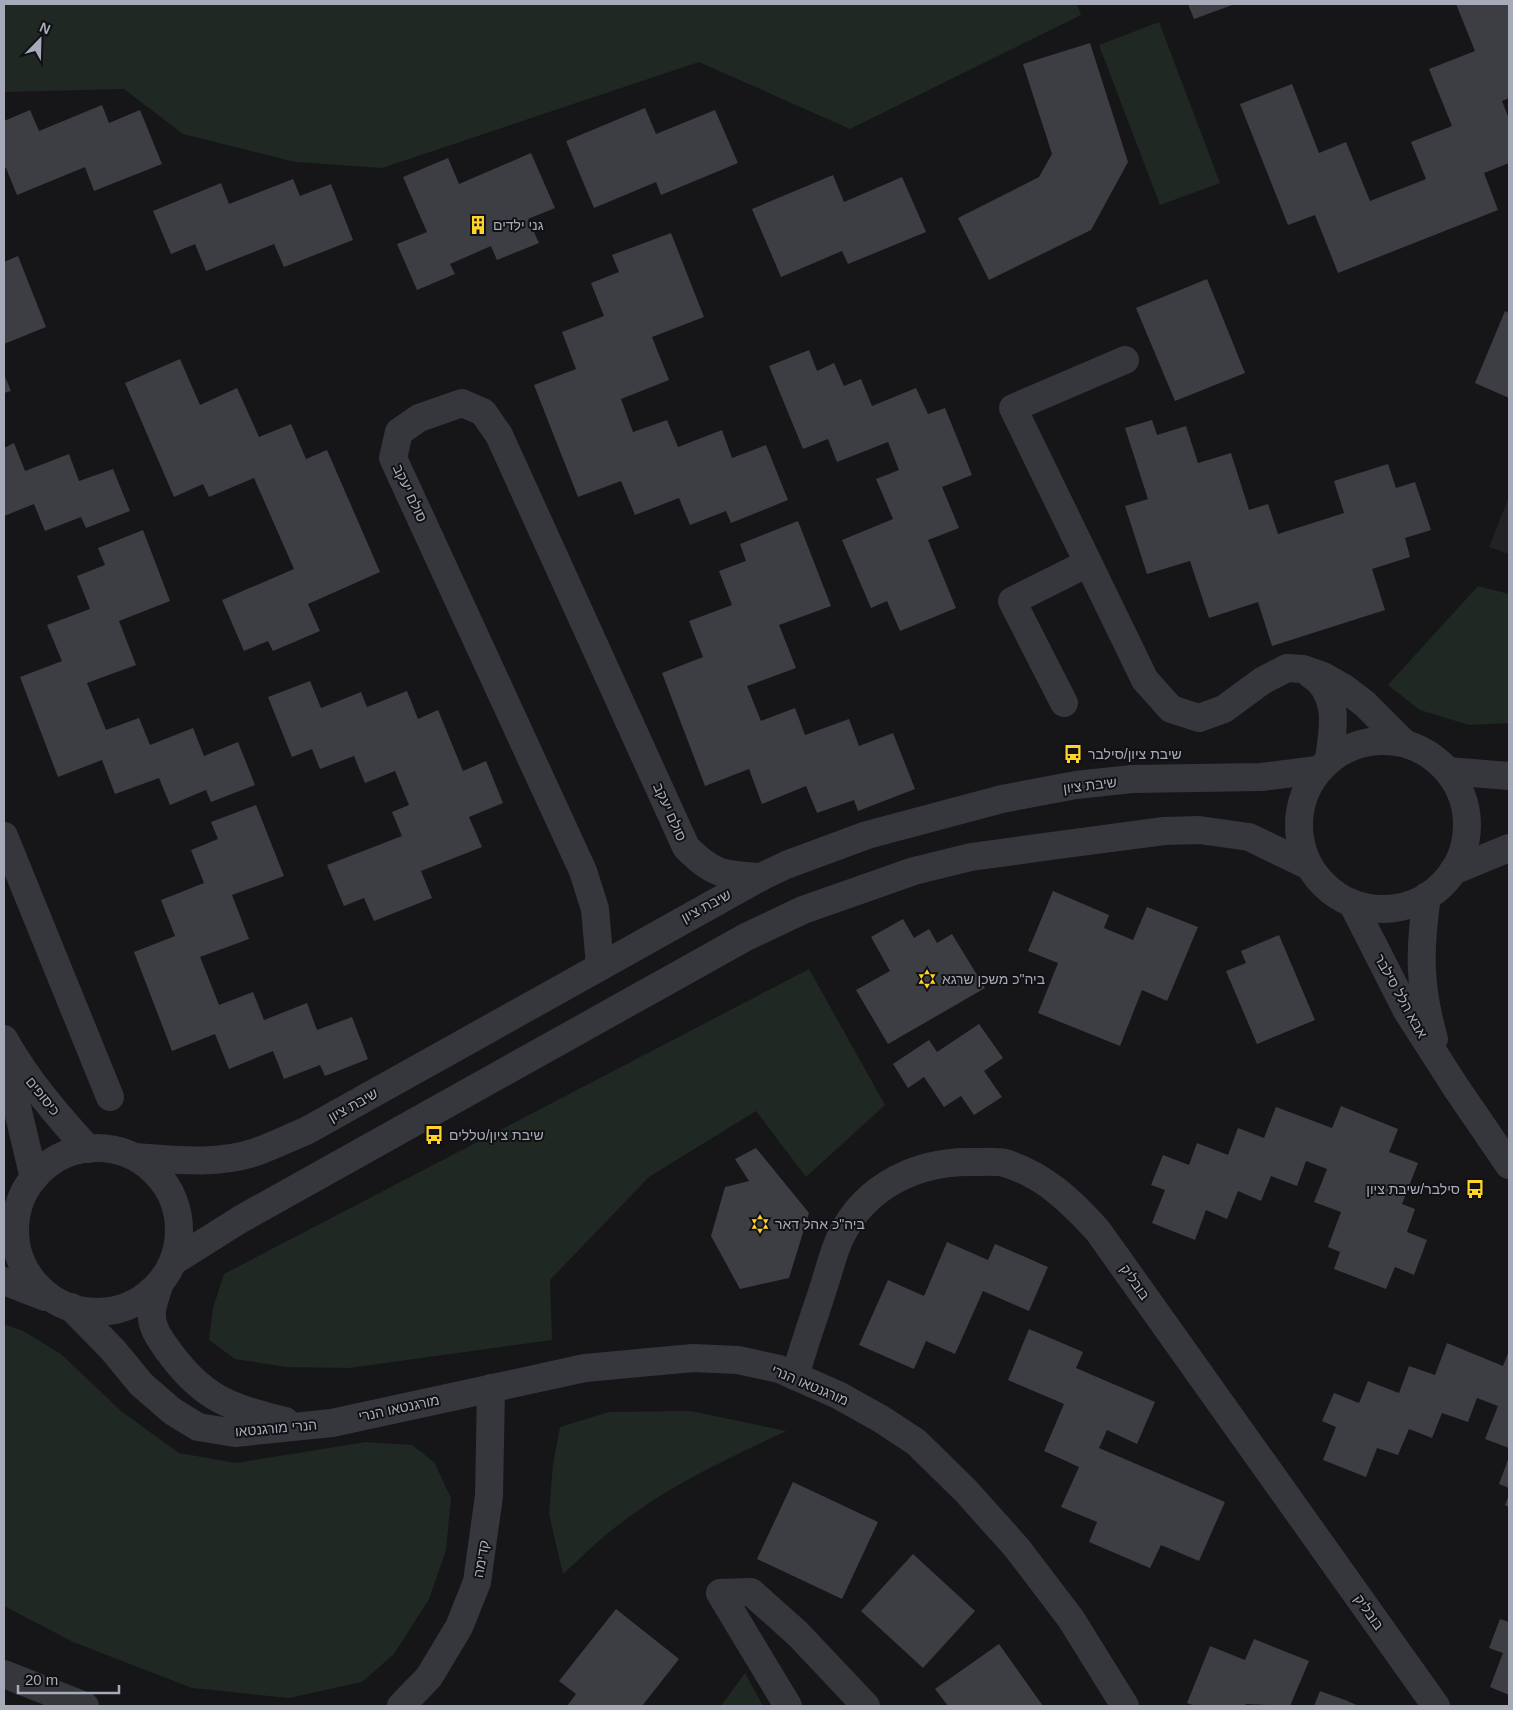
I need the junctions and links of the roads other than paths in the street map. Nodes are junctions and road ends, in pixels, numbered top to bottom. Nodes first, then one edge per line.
1 (1125, 360) dead end
2 (1088, 563) junction
3 (1302, 669) junction
4 (1064, 703) dead end
5 (1404, 743) junction
6 (1324, 764) junction
7 (1448, 771) junction
8 (1509, 776) edge
9 (4, 836) edge
10 (1509, 848) edge
11 (1309, 866) junction
12 (1453, 871) junction
13 (761, 877) junction
14 (1427, 896) junction
15 (1352, 903) junction
16 (600, 966) junction
17 (4, 1040) edge
18 (4, 1053) edge
19 (1455, 1086) junction
20 (110, 1098) dead end
21 (88, 1149) junction
22 (136, 1157) junction
23 (1509, 1165) edge
24 (19, 1196) edge
25 (174, 1260) junction
26 (4, 1281) edge
27 (159, 1285) junction
28 (65, 1305) junction
29 (795, 1376) junction
30 (491, 1388) junction
31 (332, 1423) junction
32 (4, 1674) edge
33 (85, 1706) edge
34 (401, 1706) edge
35 (788, 1706) edge
36 (866, 1706) edge
37 (1125, 1706) edge
38 (1436, 1706) edge

1 - 2 street
2 - 3 street
2 - 4 street
3 - 5 street
3 - 6 street
5 - 6 street
5 - 7 street
6 - 11 street
6 - 13 street, שיבת ציון
7 - 8 street
7 - 12 street
9 - 20 street
10 - 12 street
11 - 15 street
11 - 25 street
12 - 14 street
13 - 16 street, שיבת ציון
13 - 16 street, סולם יעקב
14 - 15 street
14 - 19 street, אבא הלל סילבר
15 - 19 street, אבא הלל סילבר
16 - 22 street, שיבת ציון
17 - 21 street, כיסופים
18 - 24 street, כיסופים
19 - 23 street, אבא הלל סילבר
21 - 22 street
21 - 24 street
22 - 25 street
24 - 28 street
25 - 27 street
26 - 28 street
27 - 28 street
27 - 31 street, הנרי מורגנטאו
28 - 31 street, הנרי מורגנטאו
29 - 30 street, מורגנטאו הנרי
29 - 37 street, מורגנטאו הנרי
29 - 38 street, בובליק
30 - 31 street, מורגנטאו הנרי
30 - 34 street, קדימה
32 - 33 street
35 - 36 street

